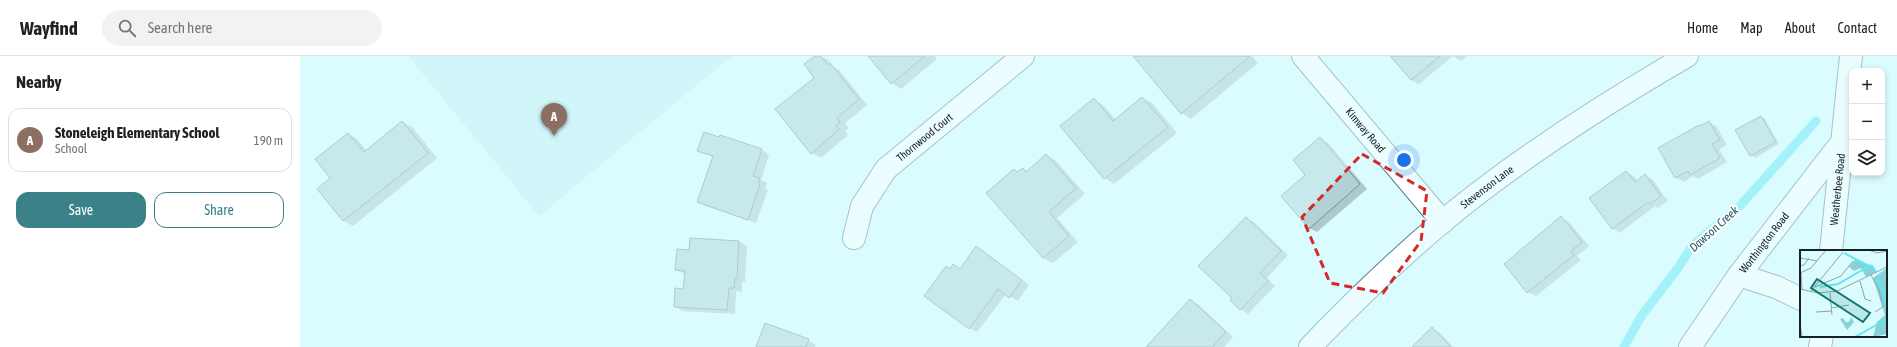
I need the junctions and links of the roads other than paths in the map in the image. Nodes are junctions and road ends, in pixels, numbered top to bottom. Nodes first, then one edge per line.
1 (1023, 56) edge
2 (1303, 56) edge
3 (1687, 56) edge
4 (1851, 56) edge
5 (1842, 142) junction
6 (1443, 222) junction
7 (854, 238) dead end
8 (1831, 250) edge
9 (1740, 275) junction
10 (1800, 299) edge
11 (1822, 337) edge
12 (1310, 347) edge
13 (1690, 347) edge
14 (1820, 347) edge

1 - 7 street, Thornwood Court
2 - 6 street, Kimway Road
3 - 6 street, Stevenson Lane
4 - 5 street, Weatherbee Road
5 - 8 street, Weatherbee Road
5 - 9 street, Worthington Road
6 - 12 street, Stevenson Lane
9 - 10 street
9 - 13 street, Worthington Road
11 - 14 street

